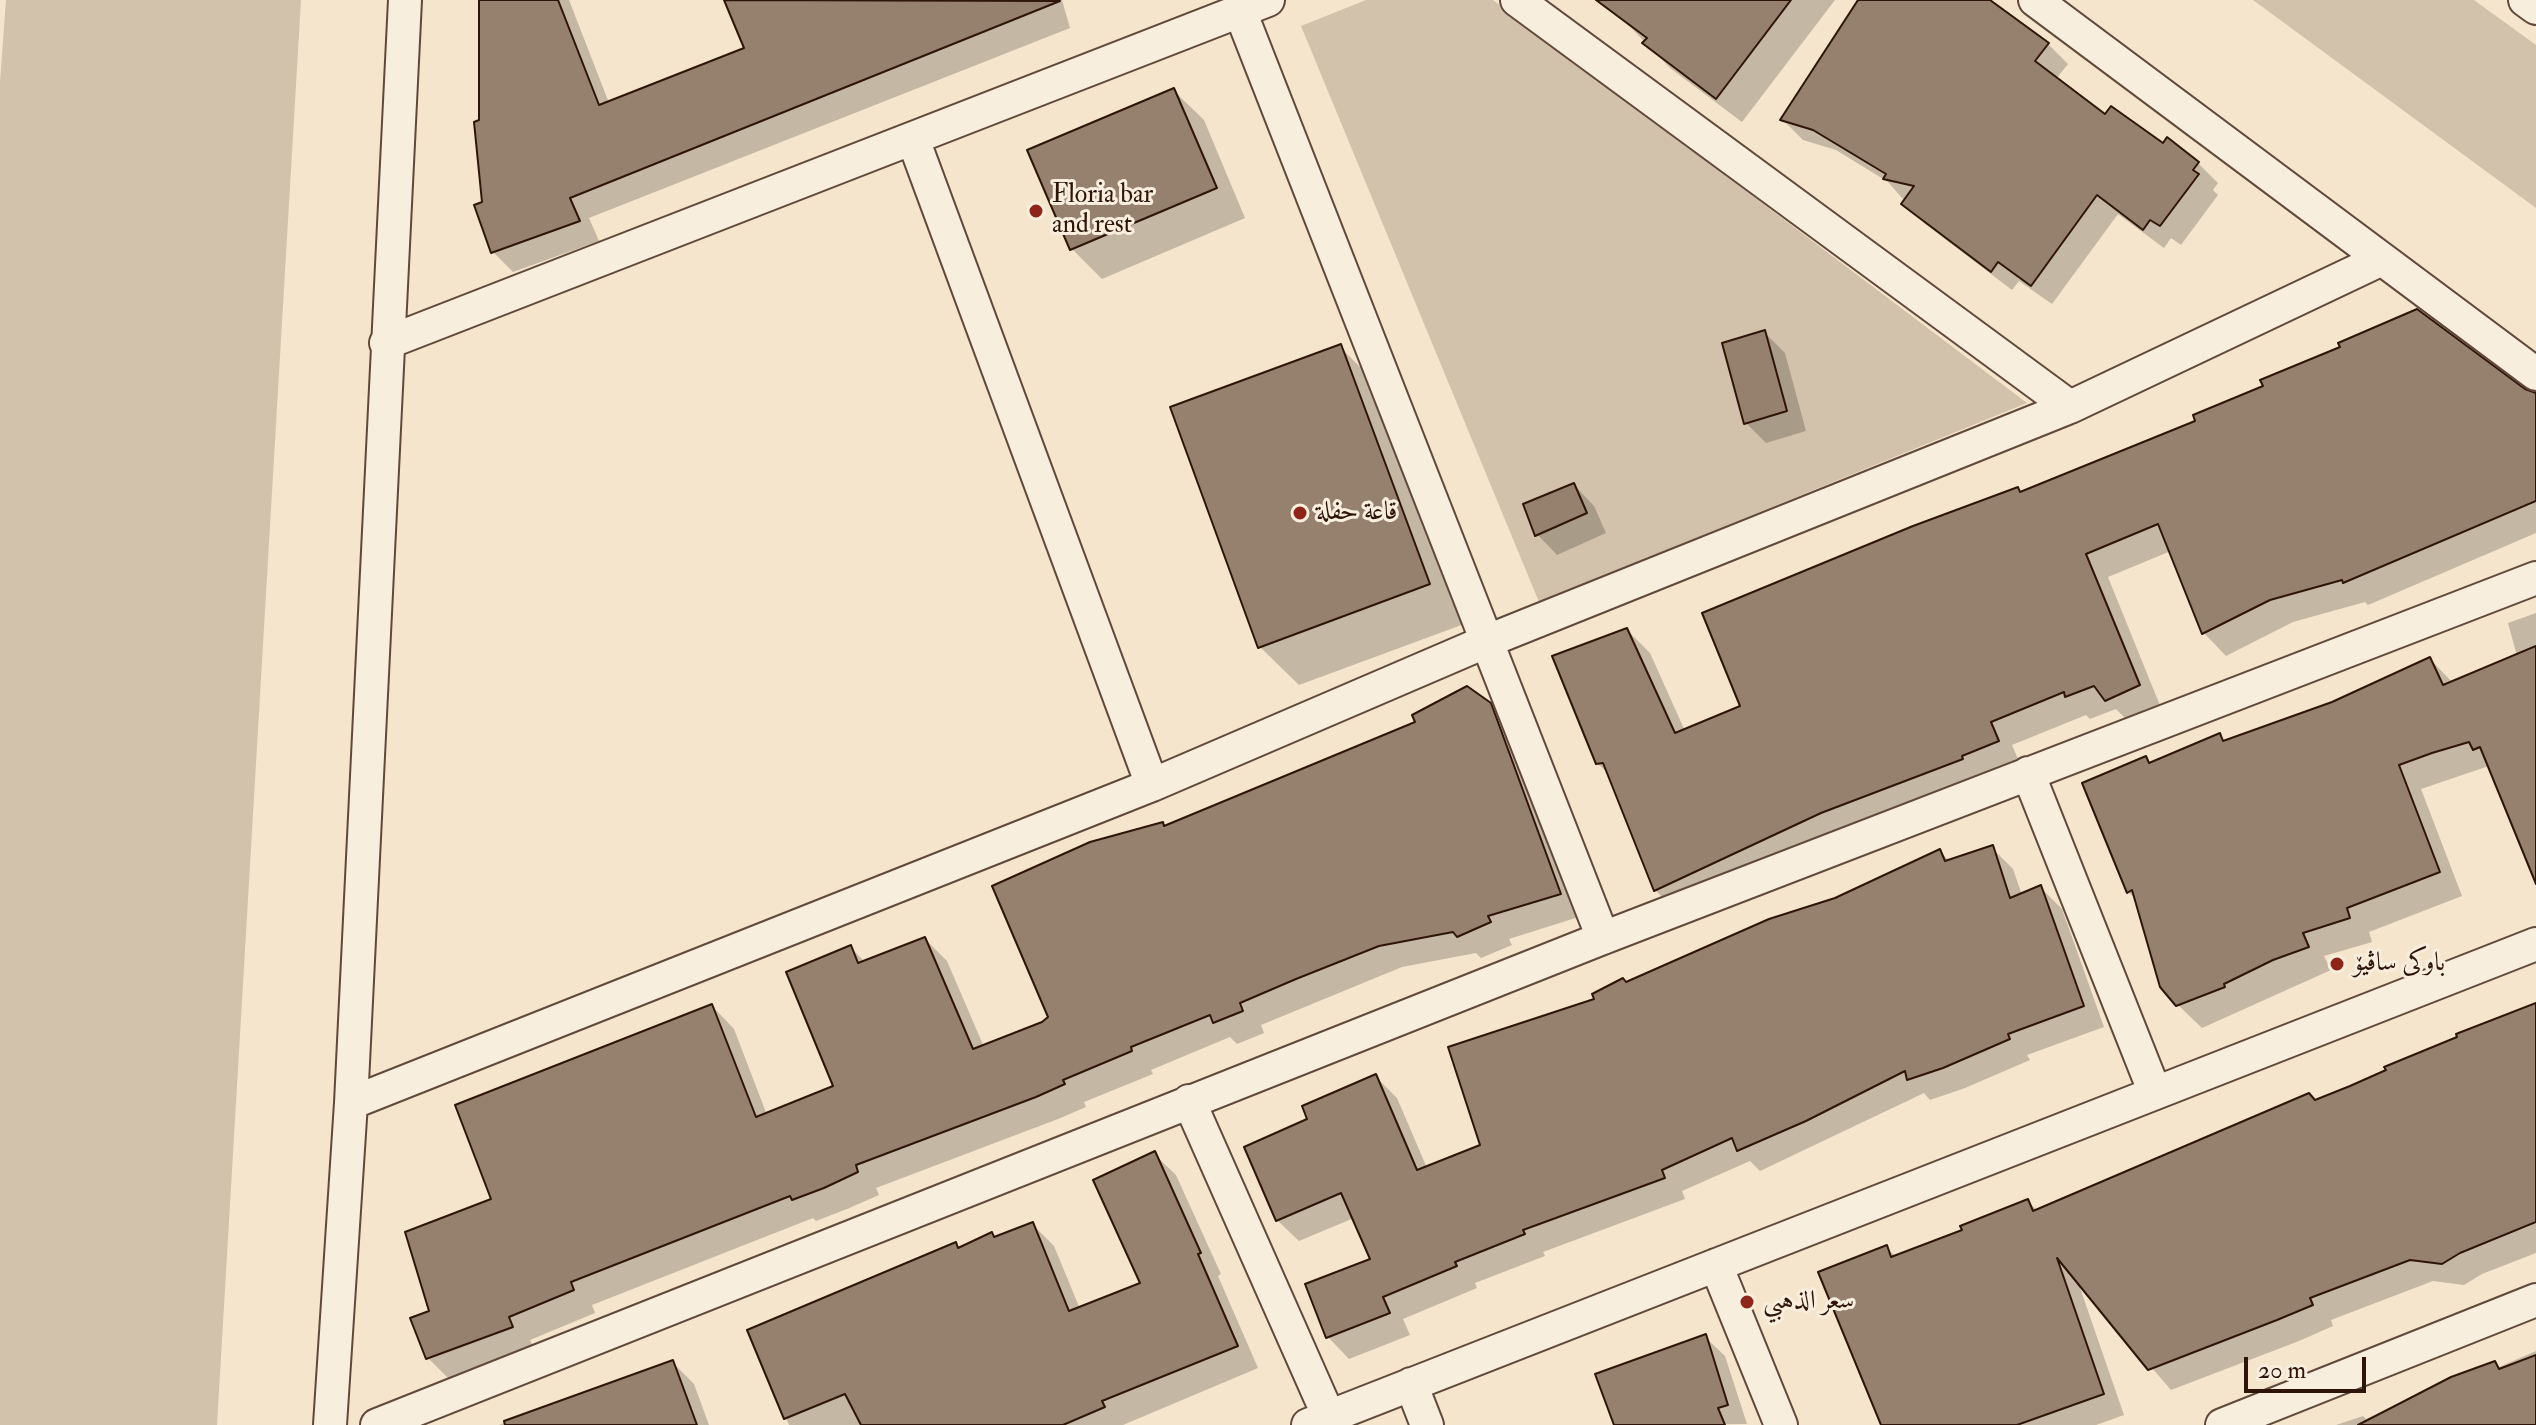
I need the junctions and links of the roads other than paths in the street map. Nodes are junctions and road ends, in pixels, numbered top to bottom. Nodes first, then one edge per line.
1 (405, 0) edge
2 (1517, 0) edge
3 (2035, 0) edge
4 (2525, 0) edge
5 (1254, 5) edge
6 (2536, 8) edge
7 (913, 139) junction
8 (2382, 259) junction
9 (386, 343) junction
10 (2536, 374) edge
11 (2070, 407) junction
12 (2536, 578) edge
13 (1485, 642) junction
14 (2028, 773) junction
15 (1152, 785) junction
16 (1603, 938) junction
17 (2536, 944) edge
18 (2155, 1093) junction
19 (1189, 1101) junction
20 (351, 1103) junction
21 (1716, 1265) junction
22 (2536, 1300) edge
23 (1411, 1384) junction
24 (1318, 1421) edge
25 (330, 1425) edge
26 (377, 1425) edge
27 (1427, 1425) edge
28 (1781, 1425) edge
29 (2222, 1425) edge

1 - 9 street
2 - 11 street
3 - 8 street
4 - 6 street
5 - 7 street
5 - 13 street
7 - 9 street
7 - 15 street
8 - 10 street
8 - 11 street
9 - 20 street
11 - 13 street
12 - 14 street
13 - 15 street
13 - 16 street
14 - 16 street
14 - 18 street
15 - 20 street
16 - 19 street
17 - 18 street
18 - 21 street
19 - 24 street
19 - 26 street
20 - 25 street
21 - 23 street
21 - 28 street
22 - 29 street
23 - 24 street
23 - 27 street

